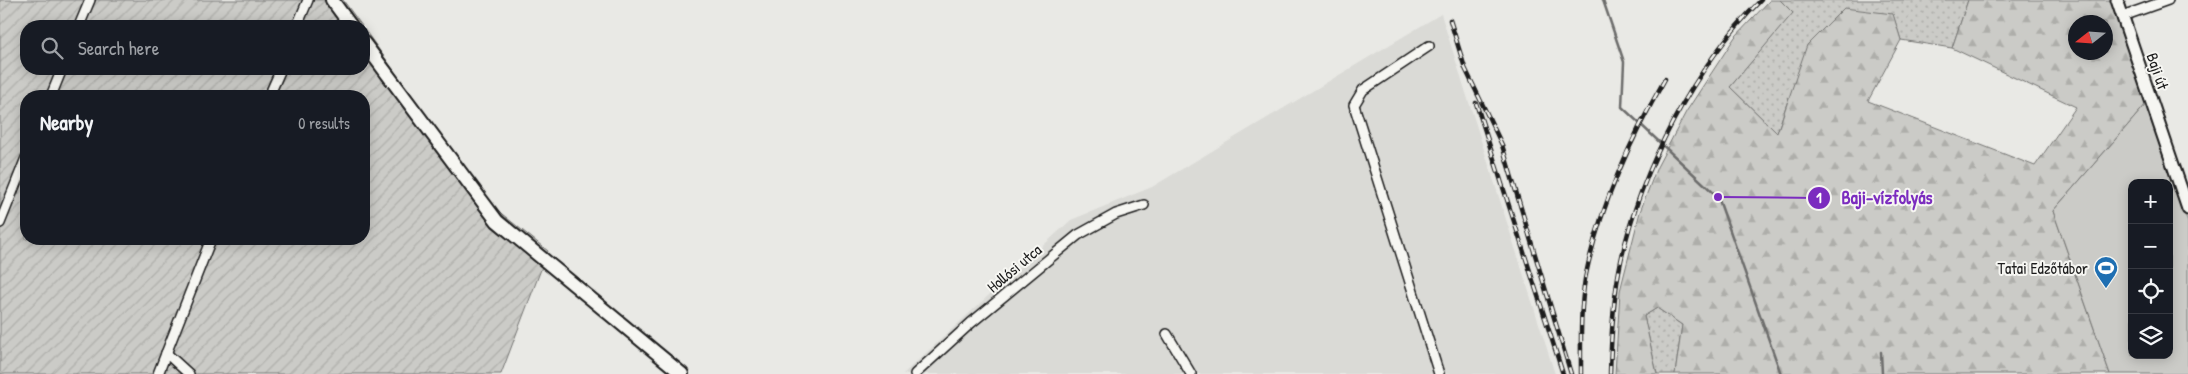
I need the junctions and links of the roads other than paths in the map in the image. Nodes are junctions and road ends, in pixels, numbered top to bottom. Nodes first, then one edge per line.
1 (90, 0) edge
2 (308, 0) edge
3 (332, 0) edge
4 (2118, 0) edge
5 (2168, 0) edge
6 (2123, 16) junction
7 (82, 20) edge
8 (300, 20) edge
9 (347, 20) edge
10 (1429, 46) dead end
11 (370, 51) edge
12 (60, 75) edge
13 (278, 75) edge
14 (53, 90) edge
15 (272, 90) edge
16 (20, 173) edge
17 (1144, 205) dead end
18 (2188, 209) edge
19 (0, 224) edge
20 (209, 245) edge
21 (1167, 334) dead end
22 (166, 354) junction
23 (158, 374) edge
24 (189, 374) edge
25 (682, 374) edge
26 (915, 374) edge
27 (1191, 374) edge
28 (1440, 374) edge

1 - 7 street
2 - 8 street
3 - 9 main road
4 - 6 street, Baji út
5 - 6 street
6 - 18 street, Baji út
10 - 28 street
11 - 25 main road
12 - 14 street
13 - 15 street
16 - 19 street
17 - 26 street, Hollósi utca
20 - 22 street
21 - 27 street
22 - 23 street
22 - 24 street

